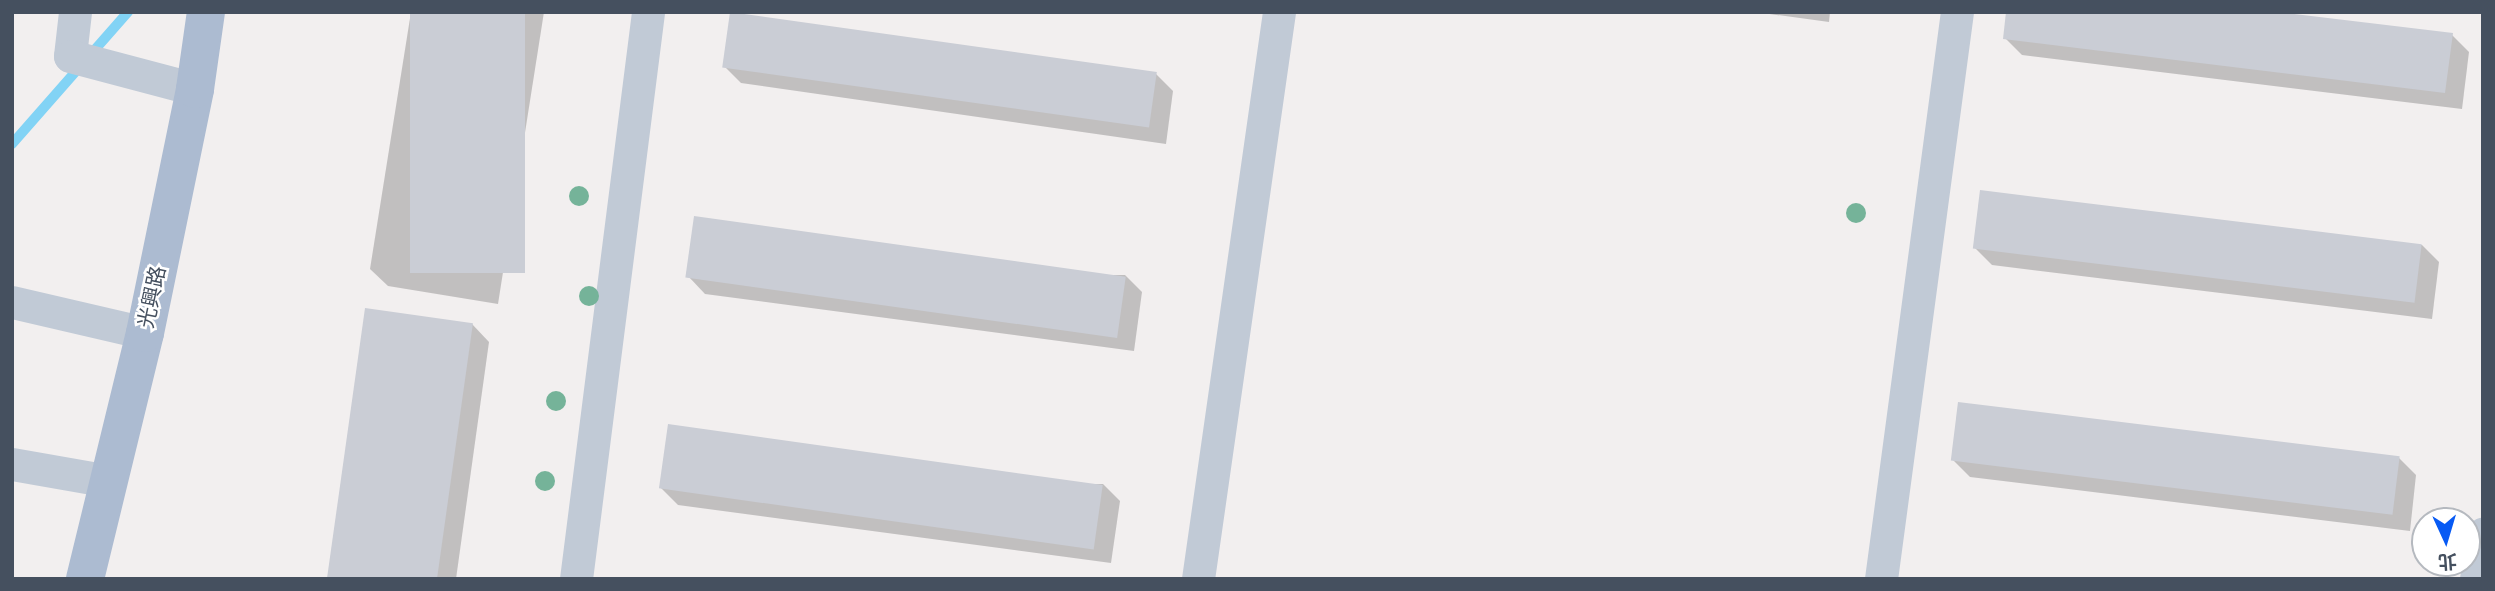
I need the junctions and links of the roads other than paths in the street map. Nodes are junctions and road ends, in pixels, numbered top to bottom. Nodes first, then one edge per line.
1 (75, 12) edge
2 (206, 12) edge
3 (648, 12) edge
4 (1279, 12) edge
5 (1957, 12) edge
6 (195, 89) junction
7 (12, 302) edge
8 (145, 333) junction
9 (12, 464) edge
10 (108, 481) junction
11 (2483, 534) edge
12 (85, 579) edge
13 (576, 579) edge
14 (1198, 579) edge
15 (1881, 579) edge
16 (2476, 579) edge

1 - 6 lane
2 - 6 main road, 光興路
3 - 13 lane
4 - 14 lane
5 - 15 lane
6 - 8 main road, 光興路
7 - 8 lane
8 - 10 main road, 光興路
9 - 10 lane
10 - 12 main road, 光興路
11 - 16 lane

